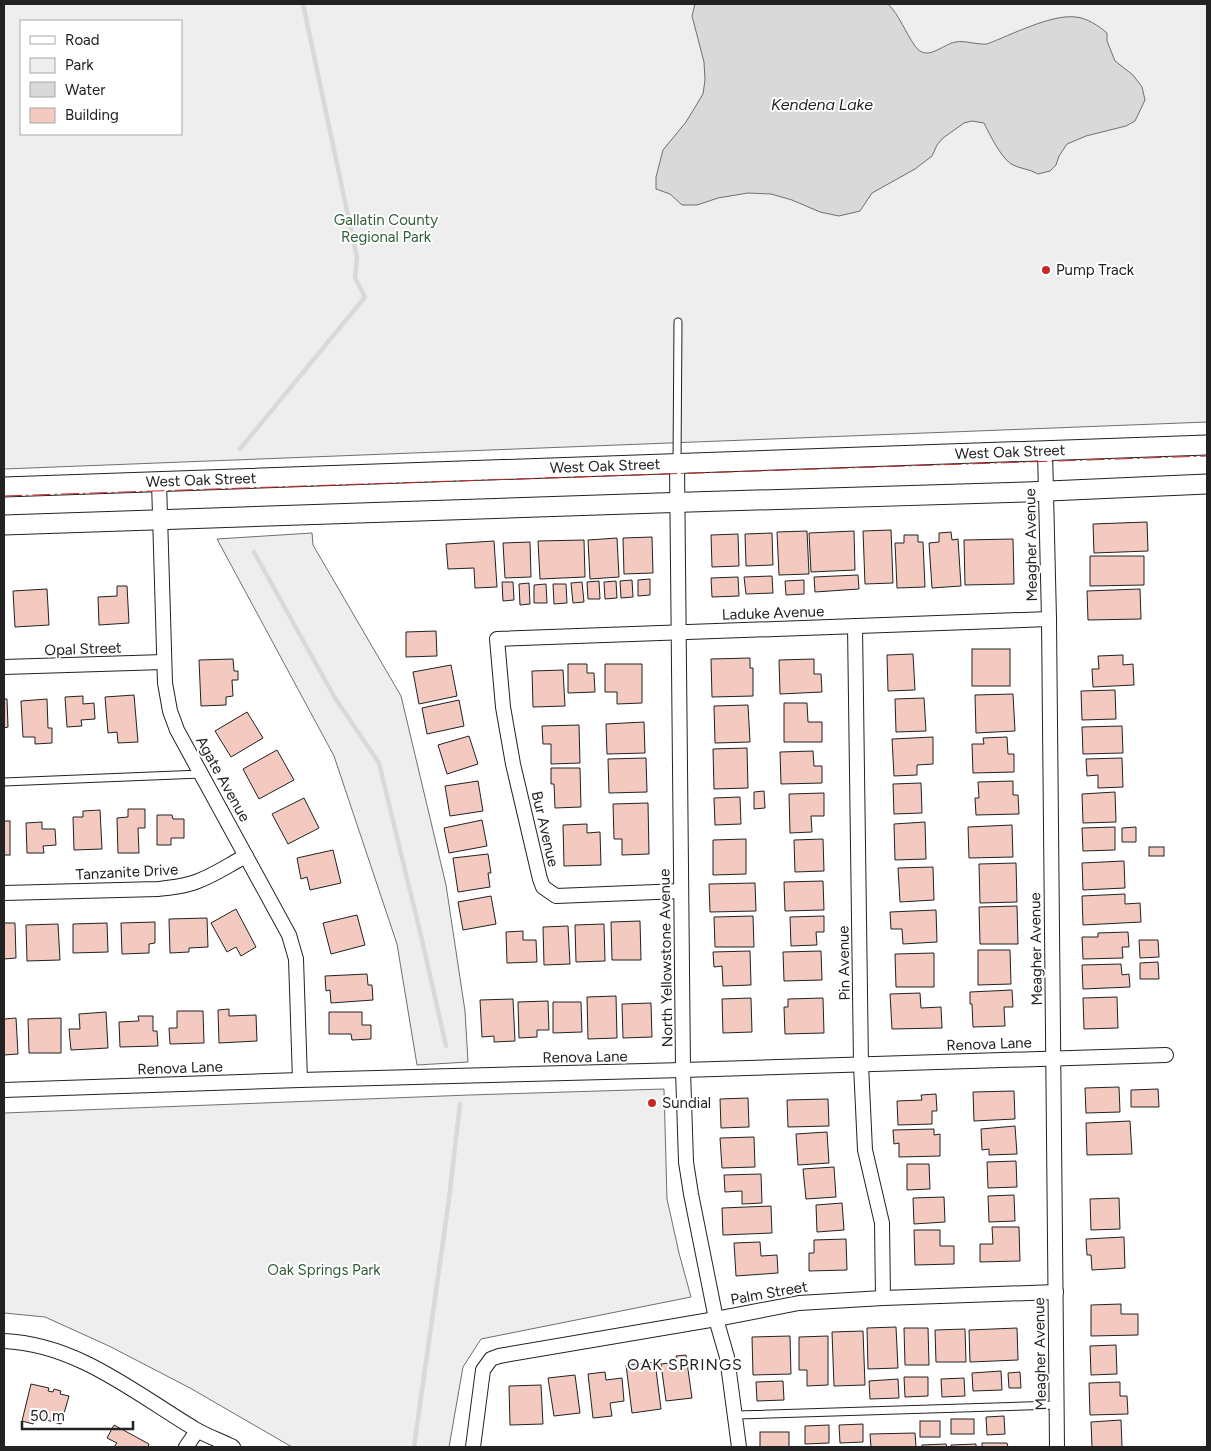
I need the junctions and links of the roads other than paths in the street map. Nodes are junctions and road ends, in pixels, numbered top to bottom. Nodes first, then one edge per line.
1 (678, 322) dead end
2 (1207, 445) edge
3 (1045, 451) junction
4 (677, 464) junction
5 (159, 482) junction
6 (1207, 484) edge
7 (4, 487) edge
8 (1046, 492) junction
9 (677, 502) junction
10 (160, 520) junction
11 (4, 525) edge
12 (1049, 619) junction
13 (856, 626) junction
14 (678, 632) junction
15 (497, 639) joint
16 (164, 662) junction
17 (4, 667) edge
18 (201, 774) junction
19 (4, 782) edge
20 (246, 856) junction
21 (681, 891) junction
22 (4, 893) edge
23 (1166, 1055) dead end
24 (1053, 1058) junction
25 (861, 1065) junction
26 (683, 1070) junction
27 (300, 1080) junction
28 (4, 1090) edge
29 (1056, 1292) junction
30 (883, 1298) junction
31 (716, 1319) junction
32 (4, 1341) edge
33 (1057, 1405) junction
34 (736, 1415) junction
35 (198, 1431) junction
36 (186, 1447) edge
37 (233, 1447) edge
38 (473, 1447) edge
39 (739, 1447) edge
40 (1057, 1447) edge

1 - 4 lane
2 - 3 main road, West Oak Street
3 - 4 main road, West Oak Street
3 - 8 street, Meagher Avenue
4 - 5 main road, West Oak Street
4 - 9 street, North Yellowstone Avenue
5 - 7 main road, West Oak Street
5 - 10 street, Agate Avenue
6 - 8 main road
8 - 9 main road
8 - 12 street, Meagher Avenue
9 - 10 main road
9 - 14 street, North Yellowstone Avenue
10 - 11 main road
10 - 16 street, Agate Avenue
12 - 13 street, Laduke Avenue
12 - 24 street, Meagher Avenue
13 - 14 street, Laduke Avenue
13 - 25 street, Pin Avenue
14 - 15 street, Laduke Avenue
14 - 21 street, North Yellowstone Avenue
15 - 21 street, Bur Avenue
16 - 17 street, Opal Street
16 - 18 street, Agate Avenue
18 - 19 lane
18 - 20 street, Agate Avenue
20 - 22 street, Tanzanite Drive
20 - 27 street, Agate Avenue
21 - 26 street, North Yellowstone Avenue
23 - 24 street, Renova Lane
24 - 25 street, Renova Lane
24 - 29 street, Meagher Avenue
25 - 26 street, Renova Lane
25 - 30 street, Pin Avenue
26 - 27 street, Renova Lane
26 - 31 street, North Yellowstone Avenue
27 - 28 street, Renova Lane
29 - 30 street, Palm Street
29 - 33 street, Meagher Avenue
30 - 31 street, Palm Street
31 - 34 street, North Yellowstone Avenue
31 - 38 street, Palm Street
32 - 35 street
33 - 34 lane
33 - 40 street, Meagher Avenue
34 - 39 street, North Yellowstone Avenue
35 - 36 street
35 - 37 street

